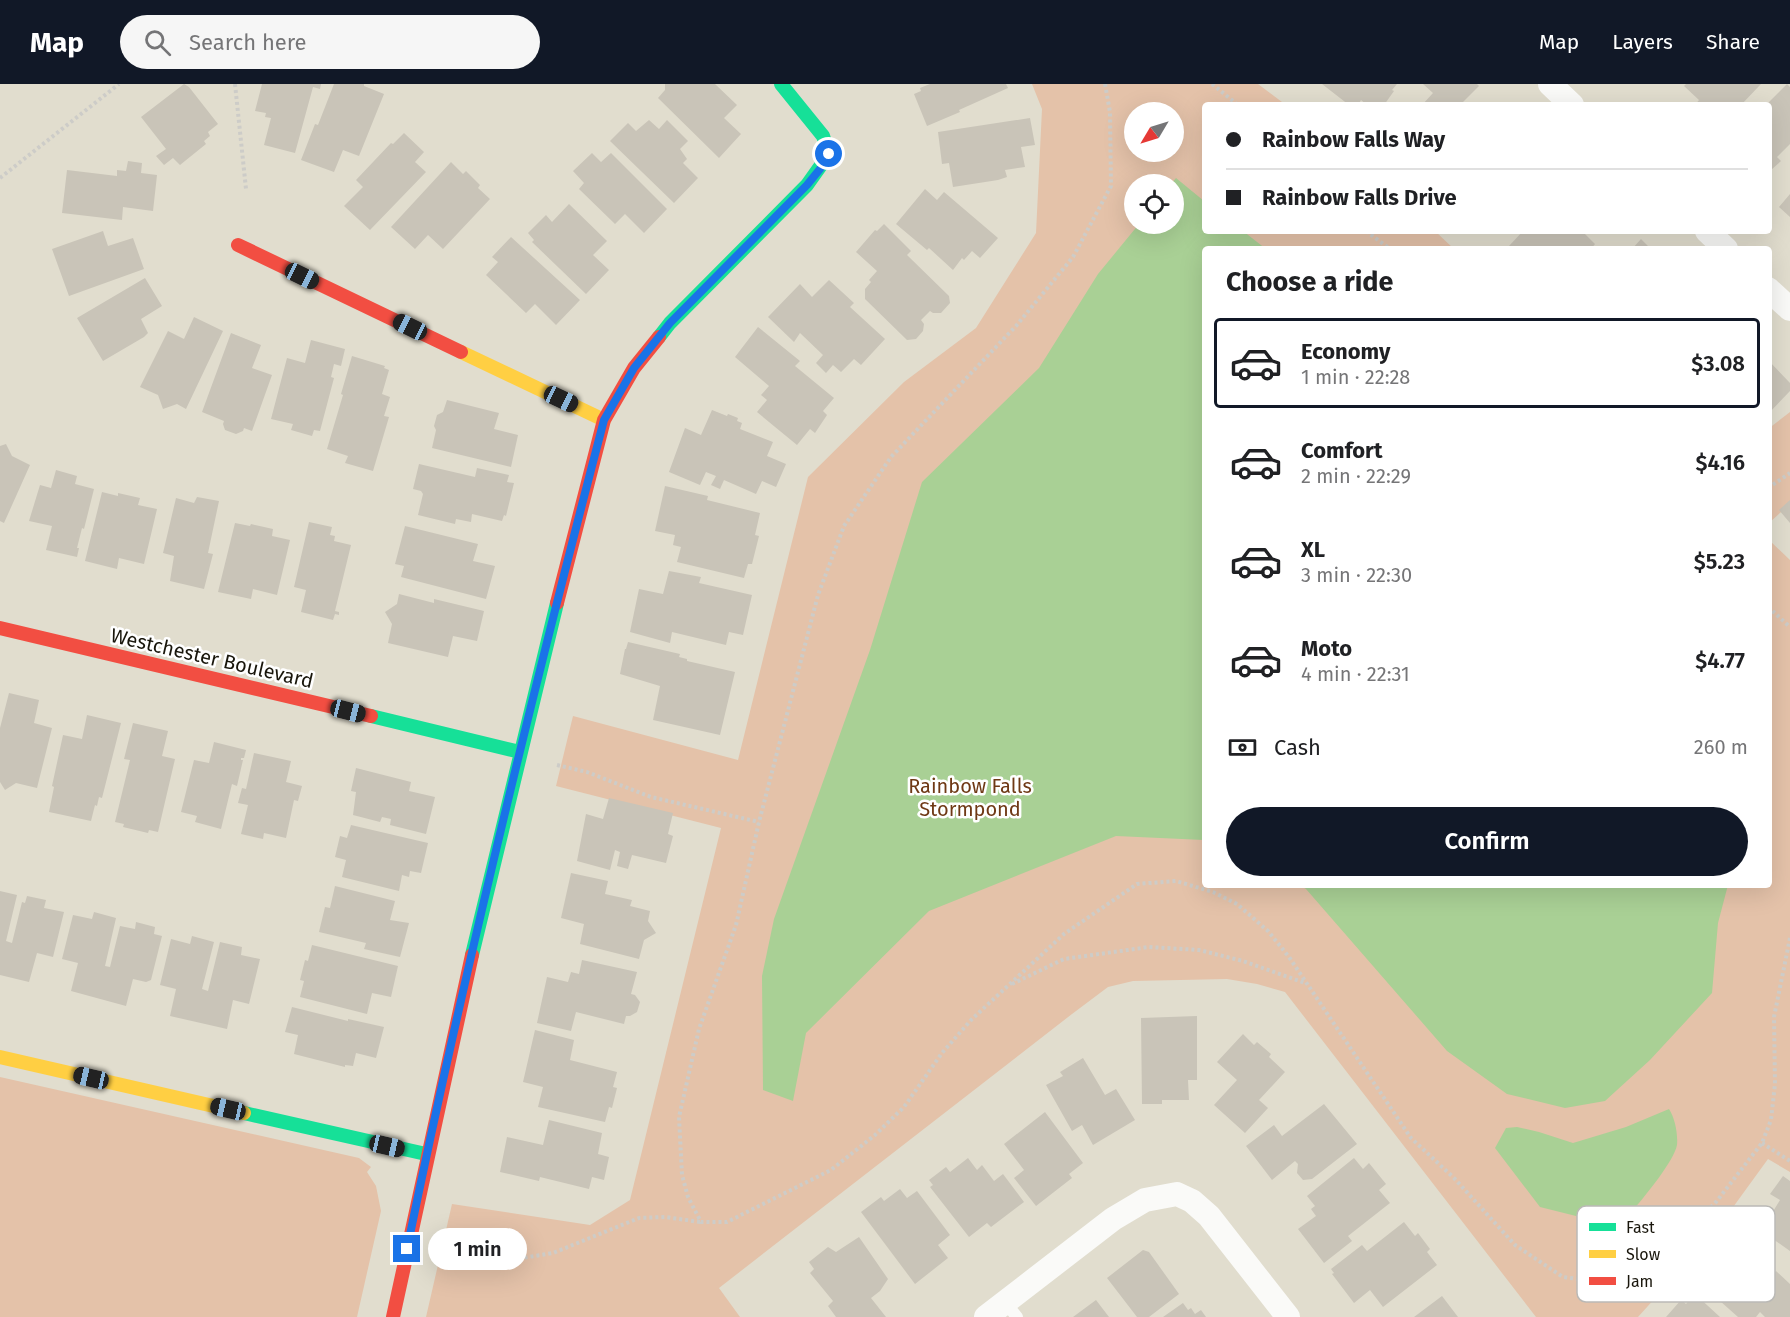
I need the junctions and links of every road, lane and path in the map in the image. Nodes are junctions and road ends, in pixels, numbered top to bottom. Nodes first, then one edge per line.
1 (119, 84) edge
2 (235, 84) edge
3 (781, 84) edge
4 (1104, 84) edge
5 (1212, 84) edge
6 (1550, 84) edge
7 (1234, 102) edge
8 (1569, 102) edge
9 (0, 178) edge
10 (246, 189) dead end
11 (1370, 234) edge
12 (1710, 234) edge
13 (238, 245) dead end
14 (1386, 246) edge
15 (1723, 246) edge
16 (1772, 293) edge
17 (1790, 309) edge
18 (604, 420) junction
19 (1790, 473) edge
20 (1772, 485) edge
21 (1772, 611) edge
22 (1790, 627) edge
23 (0, 628) edge
24 (520, 752) junction
25 (557, 765) dead end
26 (759, 822) junction
27 (1790, 938) edge
28 (1306, 983) junction
29 (1007, 986) junction
30 (0, 1057) edge
31 (1762, 1143) junction
32 (426, 1154) junction
33 (1790, 1161) edge
34 (1712, 1206) edge
35 (701, 1222) junction
36 (445, 1234) dead end
37 (1577, 1279) edge
38 (1011, 1309) edge
39 (393, 1317) edge
40 (986, 1317) edge
41 (1288, 1317) edge

1 - 9 path
2 - 10 path
3 - 18 street
4 - 26 path
5 - 7 path
6 - 8 street
11 - 14 path
12 - 15 street
13 - 18 street
16 - 17 street
18 - 24 street
19 - 20 path
21 - 22 path
23 - 24 street, Westchester Boulevard
24 - 32 street
25 - 26 path
26 - 35 path
27 - 31 path
28 - 29 path
28 - 29 path
28 - 37 path
29 - 35 path
30 - 32 street
31 - 33 path
31 - 34 path
32 - 39 street
35 - 36 path
38 - 40 street
38 - 41 street

